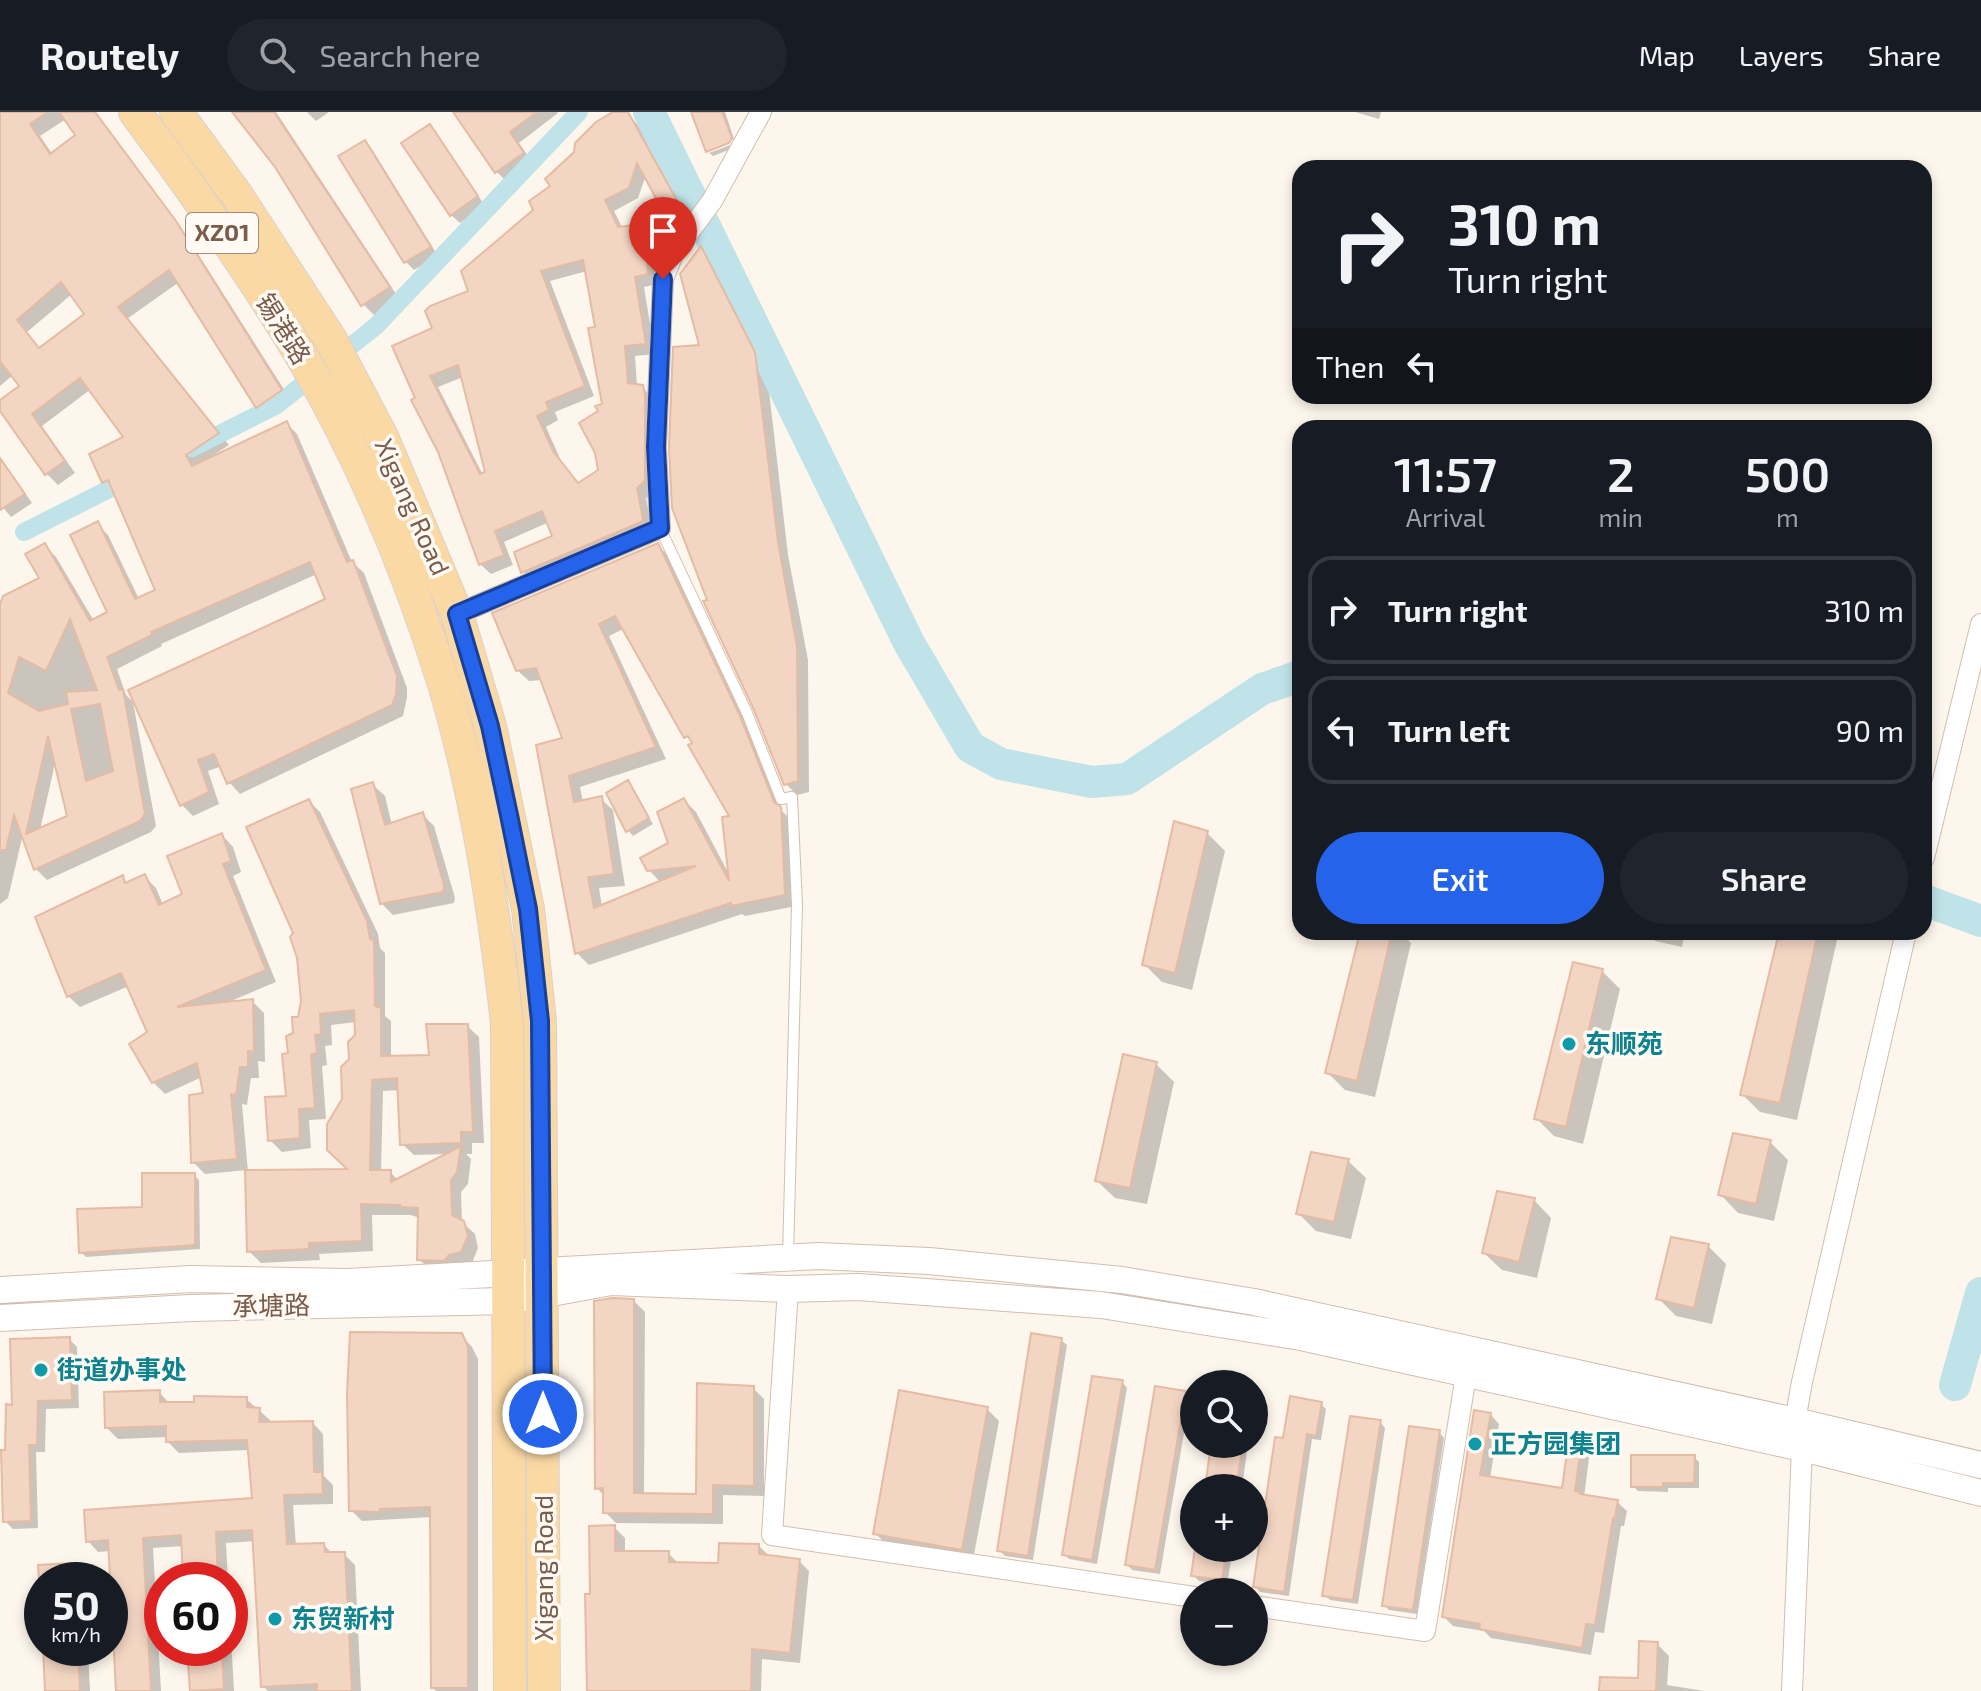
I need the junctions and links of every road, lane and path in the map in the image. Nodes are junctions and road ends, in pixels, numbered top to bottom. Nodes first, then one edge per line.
1 (135, 112) edge
2 (176, 112) edge
3 (761, 112) edge
4 (349, 375) joint
5 (320, 390) joint
6 (660, 528) junction
7 (457, 614) junction
8 (1981, 624) edge
9 (1932, 825) edge
10 (1904, 940) edge
11 (788, 1257) junction
12 (542, 1283) junction
13 (508, 1287) junction
14 (788, 1289) junction
15 (0, 1290) edge
16 (0, 1318) edge
17 (1466, 1375) junction
18 (1795, 1421) junction
19 (1802, 1448) junction
20 (1981, 1465) edge
21 (1981, 1493) edge
22 (1180, 1595) edge
23 (1268, 1608) edge
24 (510, 1691) edge
25 (544, 1691) edge
26 (1792, 1691) edge

1 - 5 main road, 锡港路 / XZ01
2 - 4 main road, 锡港路 / XZ01
3 - 6 street
4 - 7 main road, Xigang Road / XZ01
5 - 13 main road, Xigang Road / XZ01
6 - 7 street
6 - 11 lane
7 - 12 main road, Xigang Road / XZ01
8 - 9 street
10 - 18 street
11 - 12 street
11 - 18 street
12 - 13 street, 承塘路
12 - 14 street
12 - 25 main road, Xigang Road / XZ01
13 - 15 street, 承塘路
13 - 16 street, 承塘路
13 - 24 main road, Xigang Road / XZ01
14 - 17 street
14 - 22 street
17 - 19 street
17 - 23 street
18 - 19 street
18 - 20 street
19 - 21 street
19 - 26 street

